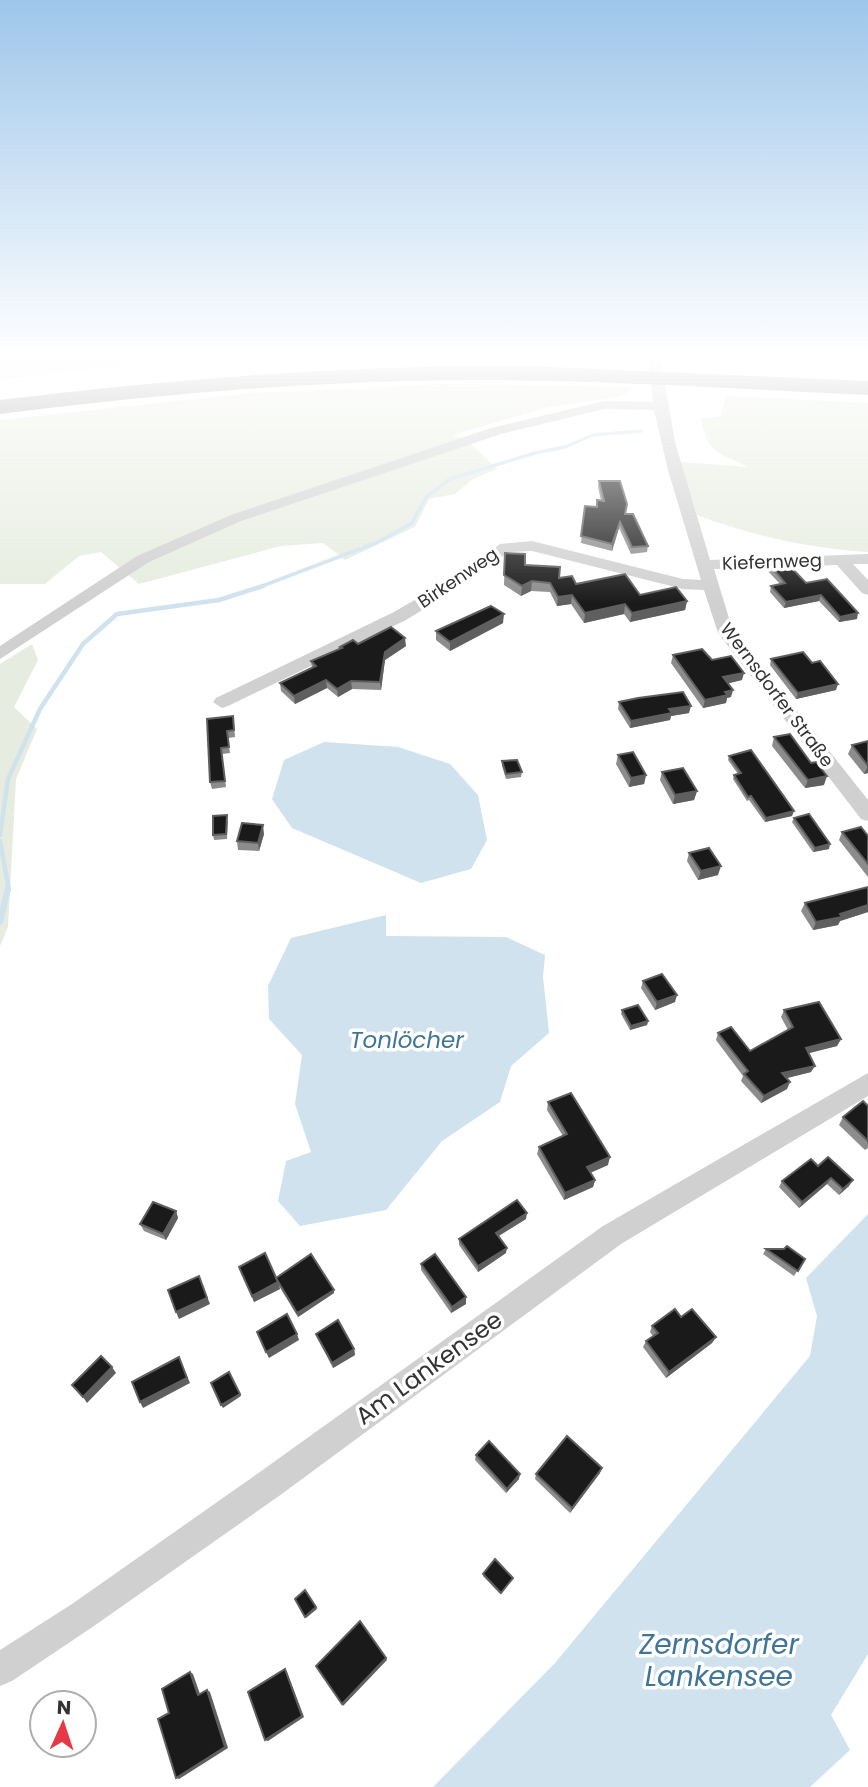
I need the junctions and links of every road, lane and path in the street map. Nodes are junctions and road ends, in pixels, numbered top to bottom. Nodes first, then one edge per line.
1 (477, 437) edge
2 (666, 437) edge
3 (840, 559) junction
4 (868, 559) edge
5 (703, 565) junction
6 (710, 585) junction
7 (868, 590) edge
8 (0, 654) edge
9 (222, 702) dead end
10 (868, 814) edge
11 (868, 1083) edge
12 (0, 1668) edge

1 - 8 street
2 - 5 street, Wernsdorfer Straße
3 - 4 street, Kiefernweg
3 - 5 street, Kiefernweg
3 - 7 street, Kiefernweg
5 - 6 street, Wernsdorfer Straße
6 - 9 street, Birkenweg
6 - 10 street, Wernsdorfer Straße
11 - 12 street, Am Lankensee

